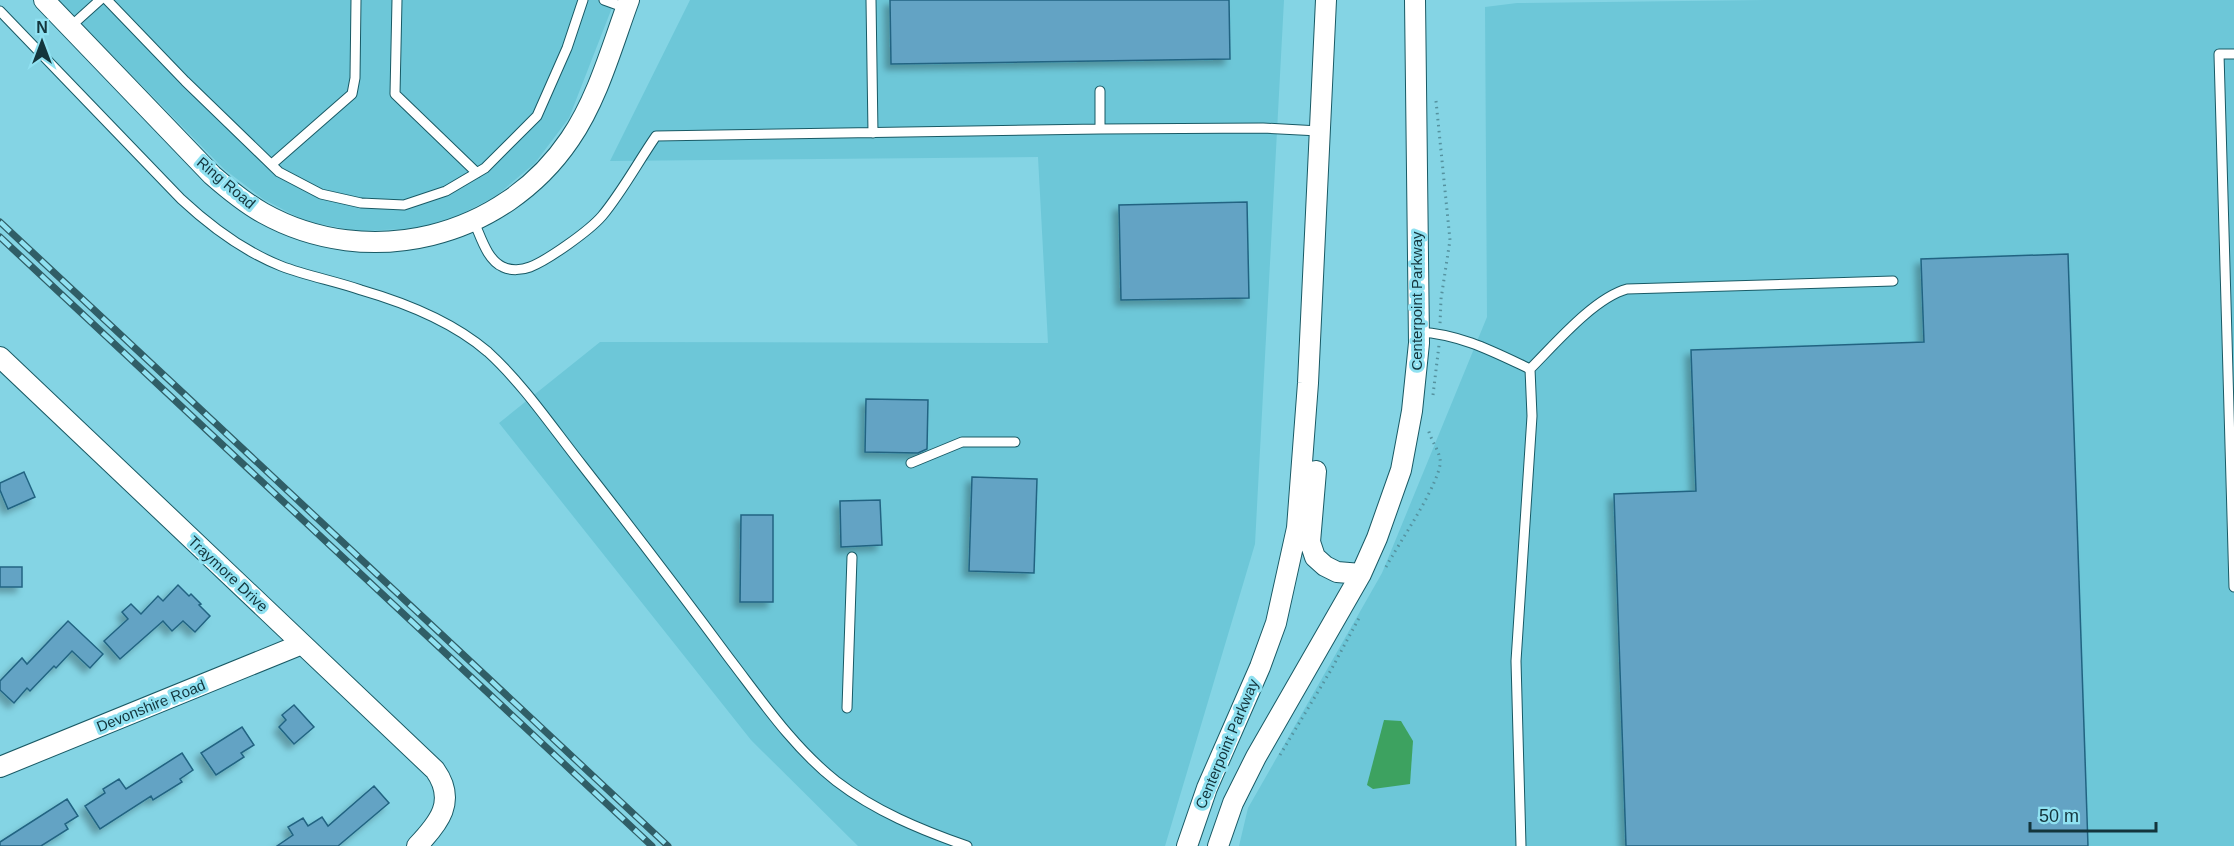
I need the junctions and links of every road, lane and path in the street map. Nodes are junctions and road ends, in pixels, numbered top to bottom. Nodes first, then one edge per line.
1 (44, 0) edge
2 (100, 0) edge
3 (107, 0) edge
4 (356, 0) edge
5 (397, 0) edge
6 (583, 0) edge
7 (604, 0) edge
8 (871, 0) edge
9 (1326, 0) edge
10 (1415, 0) edge
11 (627, 4) edge
12 (0, 11) edge
13 (70, 27) junction
14 (2234, 54) edge
15 (1100, 91) dead end
16 (1436, 97) dead end
17 (1100, 129) junction
18 (1319, 131) junction
19 (873, 133) junction
20 (272, 164) junction
21 (477, 172) junction
22 (474, 222) junction
23 (2229, 239) edge
24 (1893, 281) dead end
25 (2230, 284) edge
26 (1311, 298) junction
27 (1441, 299) dead end
28 (1419, 332) junction
29 (0, 357) edge
30 (1530, 369) junction
31 (1014, 442) dead end
32 (911, 463) dead end
33 (852, 557) dead end
34 (1361, 573) junction
35 (2234, 587) edge
36 (302, 644) junction
37 (847, 708) dead end
38 (0, 767) edge
39 (417, 846) edge
40 (967, 846) edge
41 (1187, 846) edge
42 (1218, 846) edge
43 (1521, 846) edge

1 - 13 street, Ring Road
2 - 13 lane
3 - 20 lane
4 - 20 lane
5 - 21 lane
6 - 21 lane
7 - 11 lane
8 - 19 lane
9 - 18 street, Centerpoint Parkway
10 - 28 street, Centerpoint Parkway
11 - 22 street, Ring Road
12 - 40 lane
13 - 22 street, Ring Road
14 - 23 lane
15 - 17 lane
16 - 27 path
17 - 18 lane
17 - 19 lane
18 - 26 street, Centerpoint Parkway
19 - 22 lane
20 - 21 lane
23 - 25 lane
24 - 30 lane
25 - 35 lane
26 - 34 street
26 - 41 street, Centerpoint Parkway
28 - 30 lane
28 - 34 street, Centerpoint Parkway
29 - 36 street, Traymore Drive
30 - 43 lane
31 - 32 lane
33 - 37 lane
34 - 42 street, Centerpoint Parkway
36 - 38 street, Devonshire Road
36 - 39 street, Traymore Drive

